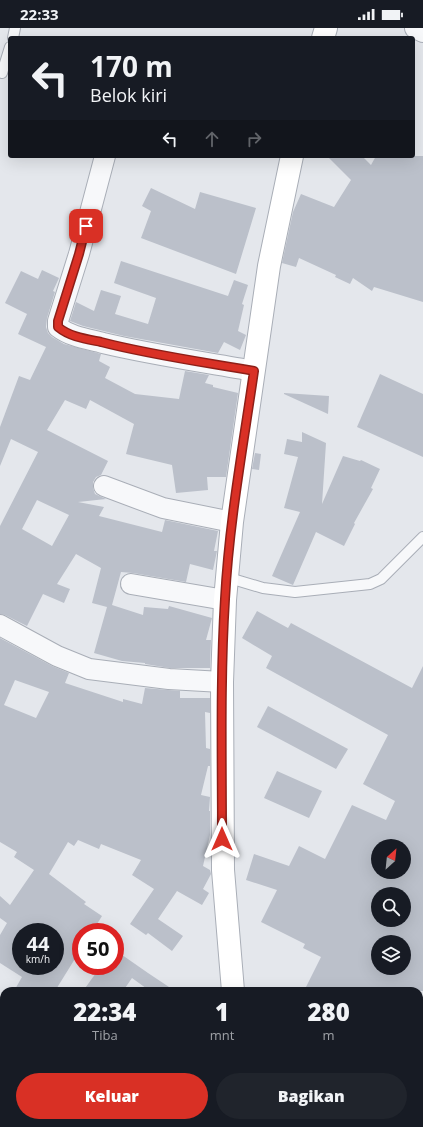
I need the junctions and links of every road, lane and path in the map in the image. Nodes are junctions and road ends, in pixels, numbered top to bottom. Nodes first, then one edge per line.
1 (415, 28) edge
2 (423, 32) edge
3 (8, 55) edge
4 (5, 68) edge
5 (104, 158) edge
6 (292, 158) edge
7 (254, 371) junction
8 (104, 486) dead end
9 (232, 522) junction
10 (423, 537) edge
11 (226, 577) junction
12 (131, 584) dead end
13 (225, 600) junction
14 (0, 625) edge
15 (222, 682) junction
16 (233, 987) edge

1 - 2 street
3 - 4 lane
5 - 7 street
6 - 7 main road
7 - 9 main road
8 - 9 street
9 - 11 main road
10 - 11 lane
11 - 13 main road
12 - 13 street
13 - 15 main road
14 - 15 street
15 - 16 main road

